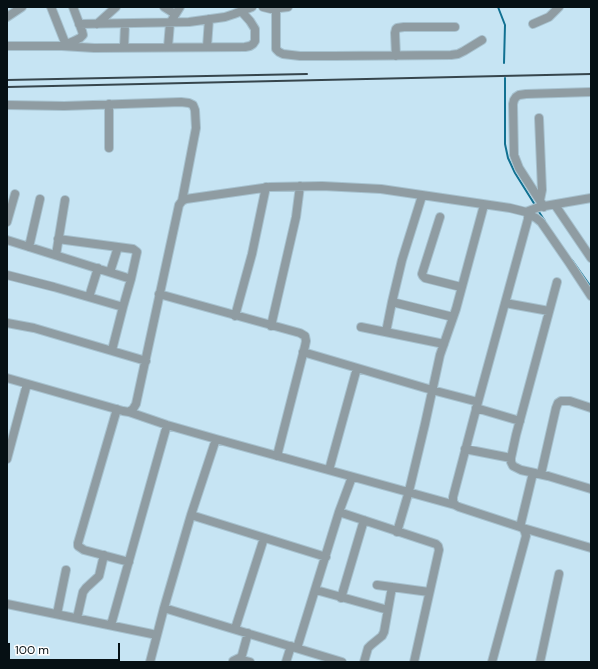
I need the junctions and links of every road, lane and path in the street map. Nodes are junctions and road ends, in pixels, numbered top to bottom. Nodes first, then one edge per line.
1 (22, 7) edge
2 (51, 7) edge
3 (73, 7) edge
4 (116, 7) edge
5 (164, 7) edge
6 (252, 7) edge
7 (264, 7) edge
8 (288, 7) edge
9 (559, 7) edge
10 (276, 9) junction
11 (178, 11) edge
12 (241, 11) junction
13 (7, 17) edge
14 (209, 19) junction
15 (170, 23) junction
16 (79, 24) junction
17 (97, 24) junction
18 (125, 24) junction
19 (533, 24) dead end
20 (455, 28) dead end
21 (482, 40) dead end
22 (64, 45) junction
23 (7, 46) edge
24 (168, 47) junction
25 (207, 47) junction
26 (124, 48) junction
27 (396, 56) junction
28 (591, 92) edge
29 (7, 104) edge
30 (109, 104) junction
31 (539, 118) dead end
32 (109, 148) dead end
33 (300, 186) junction
34 (266, 187) junction
35 (16, 194) dead end
36 (422, 196) junction
37 (591, 198) edge
38 (40, 199) dead end
39 (65, 200) dead end
40 (182, 201) junction
41 (484, 205) junction
42 (555, 205) junction
43 (535, 208) junction
44 (440, 217) dead end
45 (7, 222) edge
46 (58, 239) junction
47 (7, 240) edge
48 (29, 246) junction
49 (118, 247) junction
50 (56, 255) junction
51 (591, 258) edge
52 (98, 268) junction
53 (110, 272) junction
54 (7, 275) edge
55 (131, 279) junction
56 (557, 282) dead end
57 (462, 287) junction
58 (160, 294) junction
59 (591, 296) edge
60 (89, 297) junction
61 (392, 302) junction
62 (505, 303) junction
63 (123, 307) junction
64 (549, 311) junction
65 (235, 316) junction
66 (453, 317) junction
67 (7, 323) edge
68 (271, 326) junction
69 (361, 327) dead end
70 (386, 332) junction
71 (444, 344) junction
72 (112, 350) junction
73 (303, 352) junction
74 (146, 361) junction
75 (357, 368) junction
76 (7, 378) edge
77 (27, 384) junction
78 (432, 390) junction
79 (477, 405) junction
80 (591, 408) edge
81 (117, 409) junction
82 (128, 412) junction
83 (520, 421) junction
84 (167, 425) junction
85 (216, 439) junction
86 (465, 449) junction
87 (277, 456) junction
88 (511, 458) junction
89 (7, 460) edge
90 (329, 470) junction
91 (537, 474) junction
92 (352, 477) junction
93 (591, 489) edge
94 (409, 491) junction
95 (455, 505) junction
96 (339, 512) junction
97 (191, 515) junction
98 (364, 520) junction
99 (522, 528) junction
100 (397, 532) junction
101 (264, 538) junction
102 (591, 548) edge
103 (104, 555) junction
104 (326, 557) junction
105 (129, 562) junction
106 (66, 570) dead end
107 (559, 574) dead end
108 (377, 585) dead end
109 (392, 587) junction
110 (316, 590) junction
111 (429, 592) junction
112 (341, 598) junction
113 (7, 604) edge
114 (164, 608) junction
115 (388, 610) junction
116 (57, 614) junction
117 (77, 618) junction
118 (111, 626) junction
119 (235, 629) junction
120 (248, 633) junction
121 (157, 635) junction
122 (294, 647) junction
123 (236, 660) edge
124 (150, 662) edge
125 (250, 662) edge
126 (286, 662) edge
127 (342, 662) edge
128 (364, 662) edge
129 (414, 662) edge
130 (492, 662) edge
131 (540, 662) edge

1 - 13 street
2 - 22 street
3 - 16 street
4 - 17 street
5 - 11 street
6 - 12 street
7 - 10 street
8 - 10 street
9 - 19 street
10 - 27 street
11 - 15 street
12 - 14 street
12 - 25 street
14 - 15 street
14 - 25 street
15 - 18 street
15 - 24 street
16 - 17 street
16 - 22 street
17 - 18 street
18 - 26 street
20 - 27 street
21 - 27 street
22 - 23 street
22 - 26 street
24 - 25 street
24 - 26 street
28 - 43 street
29 - 30 street
30 - 32 street
30 - 40 street
31 - 43 street
33 - 34 street
33 - 36 street
33 - 68 street
34 - 40 street
34 - 65 street
35 - 45 street
36 - 41 street
36 - 61 street
37 - 42 street
38 - 48 street
39 - 46 street
40 - 58 street
41 - 43 street
41 - 57 street
42 - 43 street
42 - 51 street
43 - 59 street
43 - 62 street
44 - 57 street
46 - 49 street
46 - 50 street
47 - 48 street
48 - 50 street
49 - 53 street
49 - 55 street
50 - 52 street
52 - 53 street
52 - 60 street
53 - 55 street
54 - 60 street
55 - 63 street
56 - 64 street
57 - 66 street
58 - 65 street
58 - 74 street
60 - 63 street
61 - 66 street
61 - 70 street
62 - 64 street
62 - 79 street
63 - 72 street
64 - 83 street
65 - 68 street
66 - 71 street
67 - 72 street
68 - 73 street
69 - 70 street
70 - 71 street
71 - 78 street
72 - 74 street
73 - 75 street
73 - 87 street
74 - 82 street
75 - 78 street
75 - 90 street
76 - 77 street
77 - 81 street
77 - 89 street
78 - 79 street
78 - 94 street
79 - 83 street
79 - 86 street
80 - 91 street
81 - 82 street
81 - 103 street
82 - 84 street
83 - 88 street
84 - 85 street
84 - 105 street
85 - 87 street
85 - 97 street
86 - 88 street
86 - 95 street
87 - 90 street
88 - 91 street
90 - 92 street
91 - 93 street
91 - 99 street
92 - 94 street
92 - 96 street
94 - 95 street
94 - 100 street
95 - 99 street
96 - 98 street
96 - 104 street
97 - 101 street
97 - 114 street
98 - 100 street
98 - 112 street
99 - 102 street
99 - 130 street
100 - 111 street
101 - 104 street
101 - 119 street
103 - 105 street
103 - 117 street
104 - 110 street
105 - 118 street
106 - 116 street
107 - 131 street
108 - 109 street
109 - 111 street
109 - 115 street
110 - 112 street
110 - 122 street
111 - 129 street
112 - 115 street
113 - 116 street
114 - 119 street
114 - 121 street
115 - 128 street
116 - 117 street
117 - 118 street
118 - 121 street
119 - 120 street
120 - 122 street
120 - 123 street
121 - 124 street
122 - 126 street
122 - 127 street
123 - 125 street

